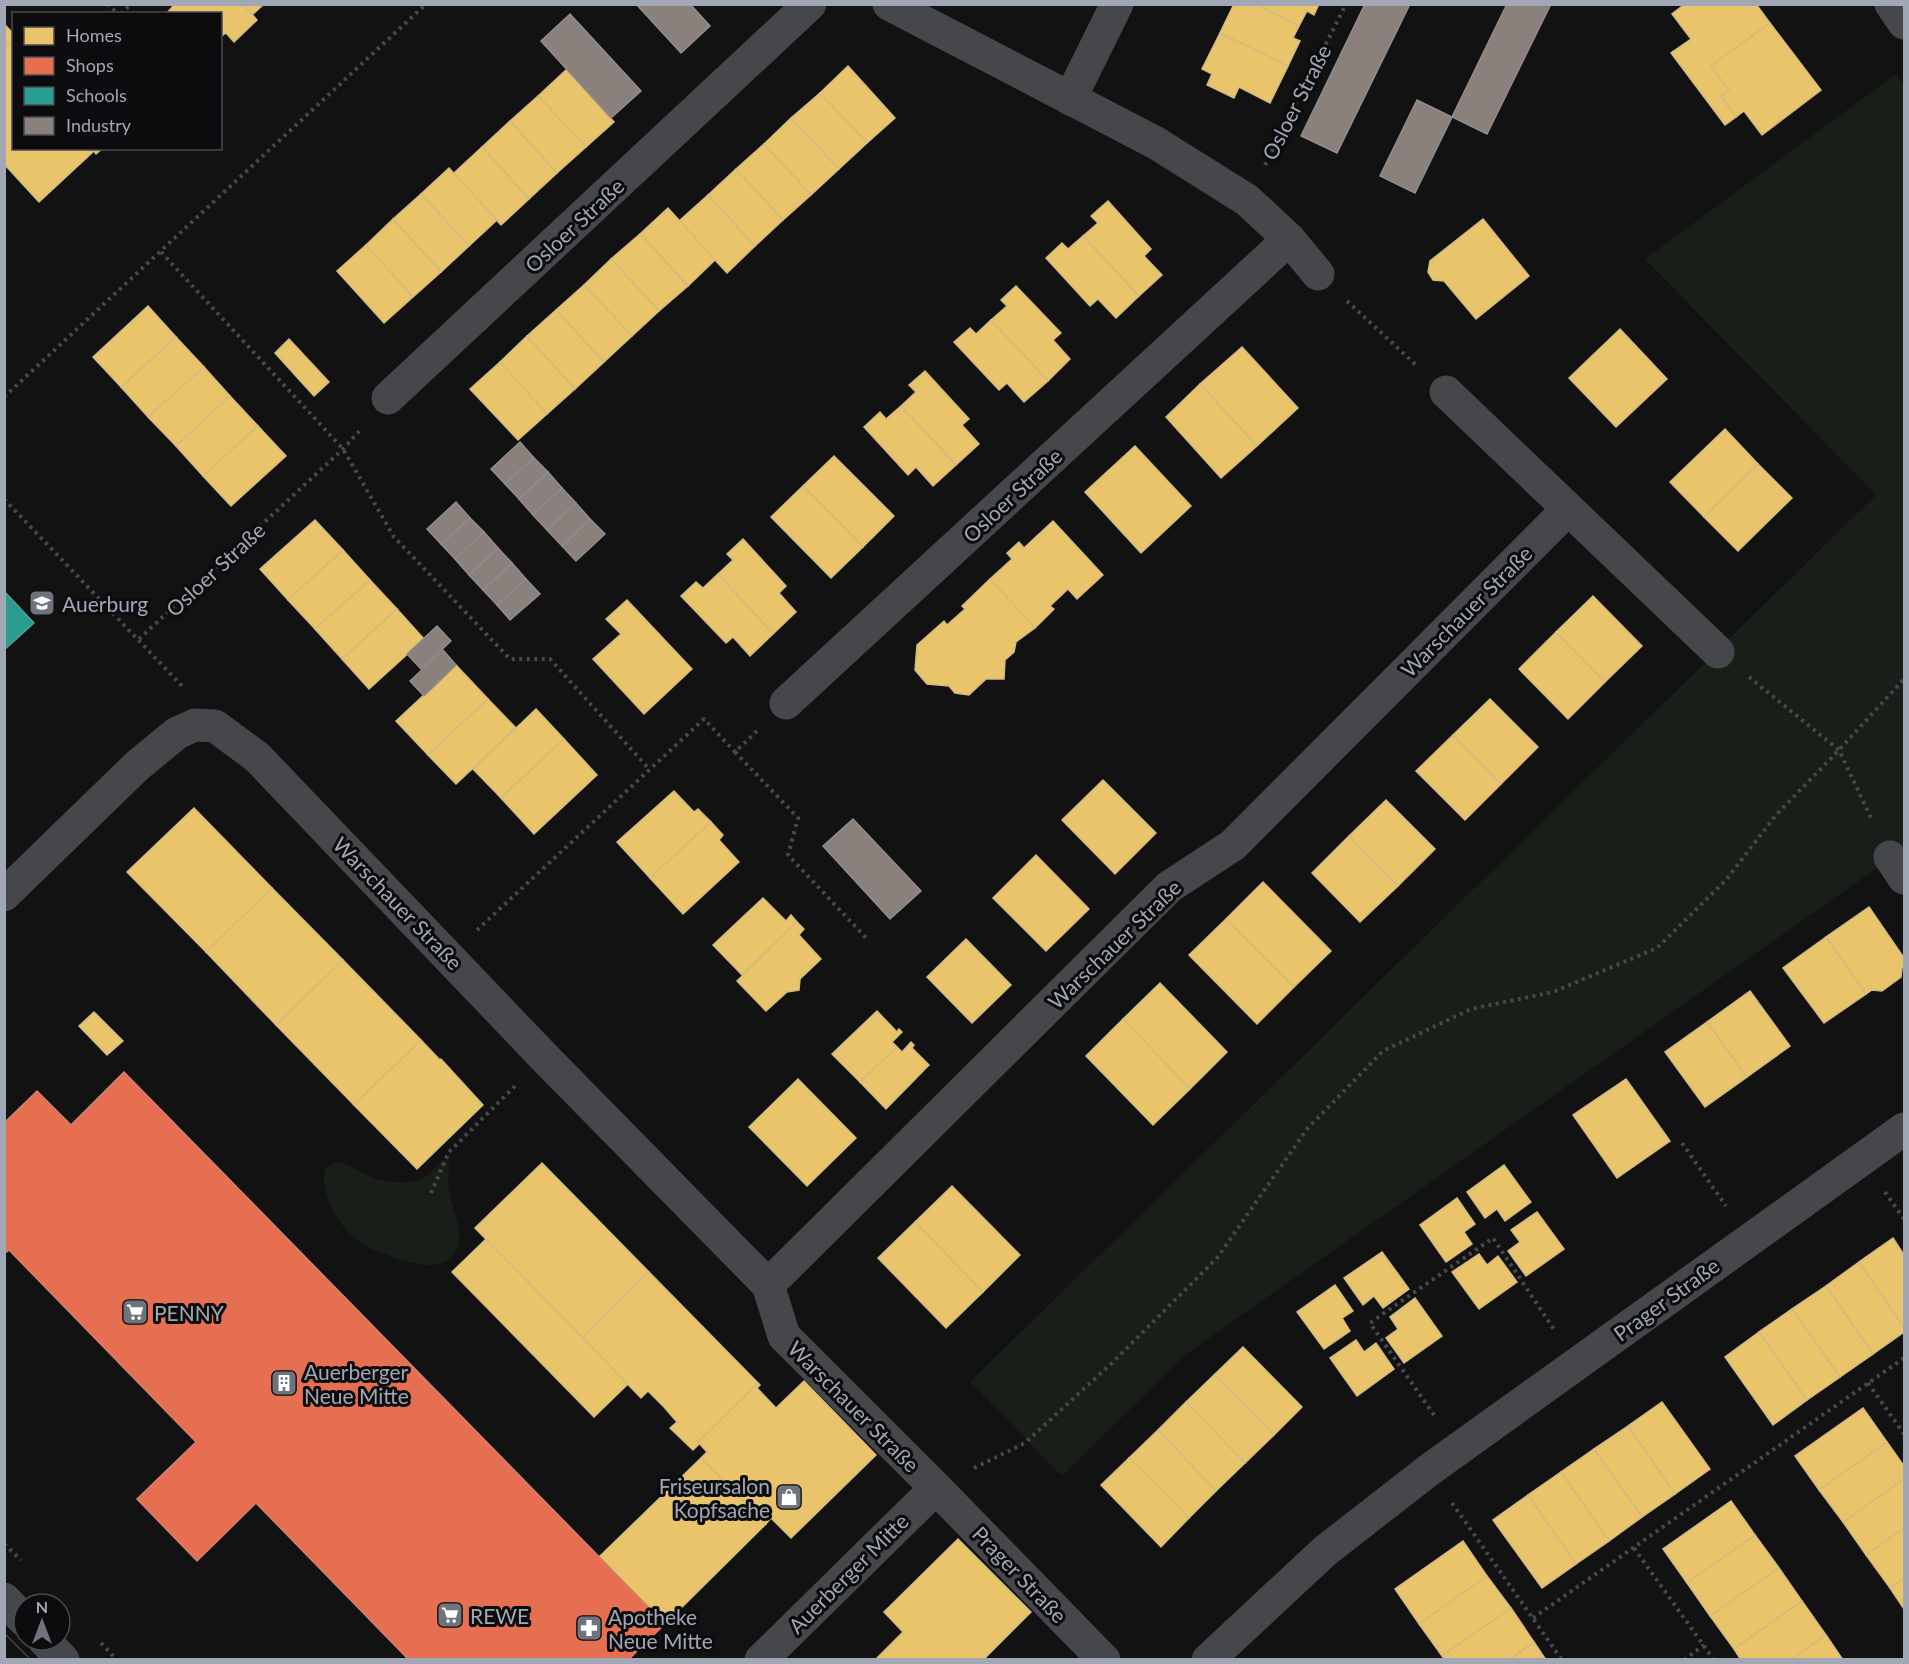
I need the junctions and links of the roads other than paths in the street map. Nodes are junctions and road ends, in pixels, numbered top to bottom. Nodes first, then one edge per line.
1 (810, 4) edge
2 (889, 4) edge
3 (1117, 4) edge
4 (1891, 4) edge
5 (1905, 23) edge
6 (1070, 99) junction
7 (1289, 239) junction
8 (1318, 274) road end
9 (1446, 393) road end
10 (388, 398) road end
11 (1568, 509) junction
12 (1718, 652) road end
13 (786, 703) road end
14 (4, 895) edge
15 (1905, 1130) edge
16 (768, 1285) junction
17 (936, 1488) junction
18 (761, 1659) edge
19 (1104, 1659) edge
20 (1208, 1659) edge

1 - 10 street, Osloer Straße
2 - 6 street
3 - 6 street
4 - 5 street
6 - 7 street
7 - 8 street
7 - 13 street, Osloer Straße
9 - 11 street
11 - 12 street
11 - 16 street, Warschauer Straße
14 - 16 street, Warschauer Straße
15 - 20 street, Prager Straße
16 - 17 street, Warschauer Straße
17 - 18 street, Auerberger Mitte
17 - 19 street, Prager Straße

